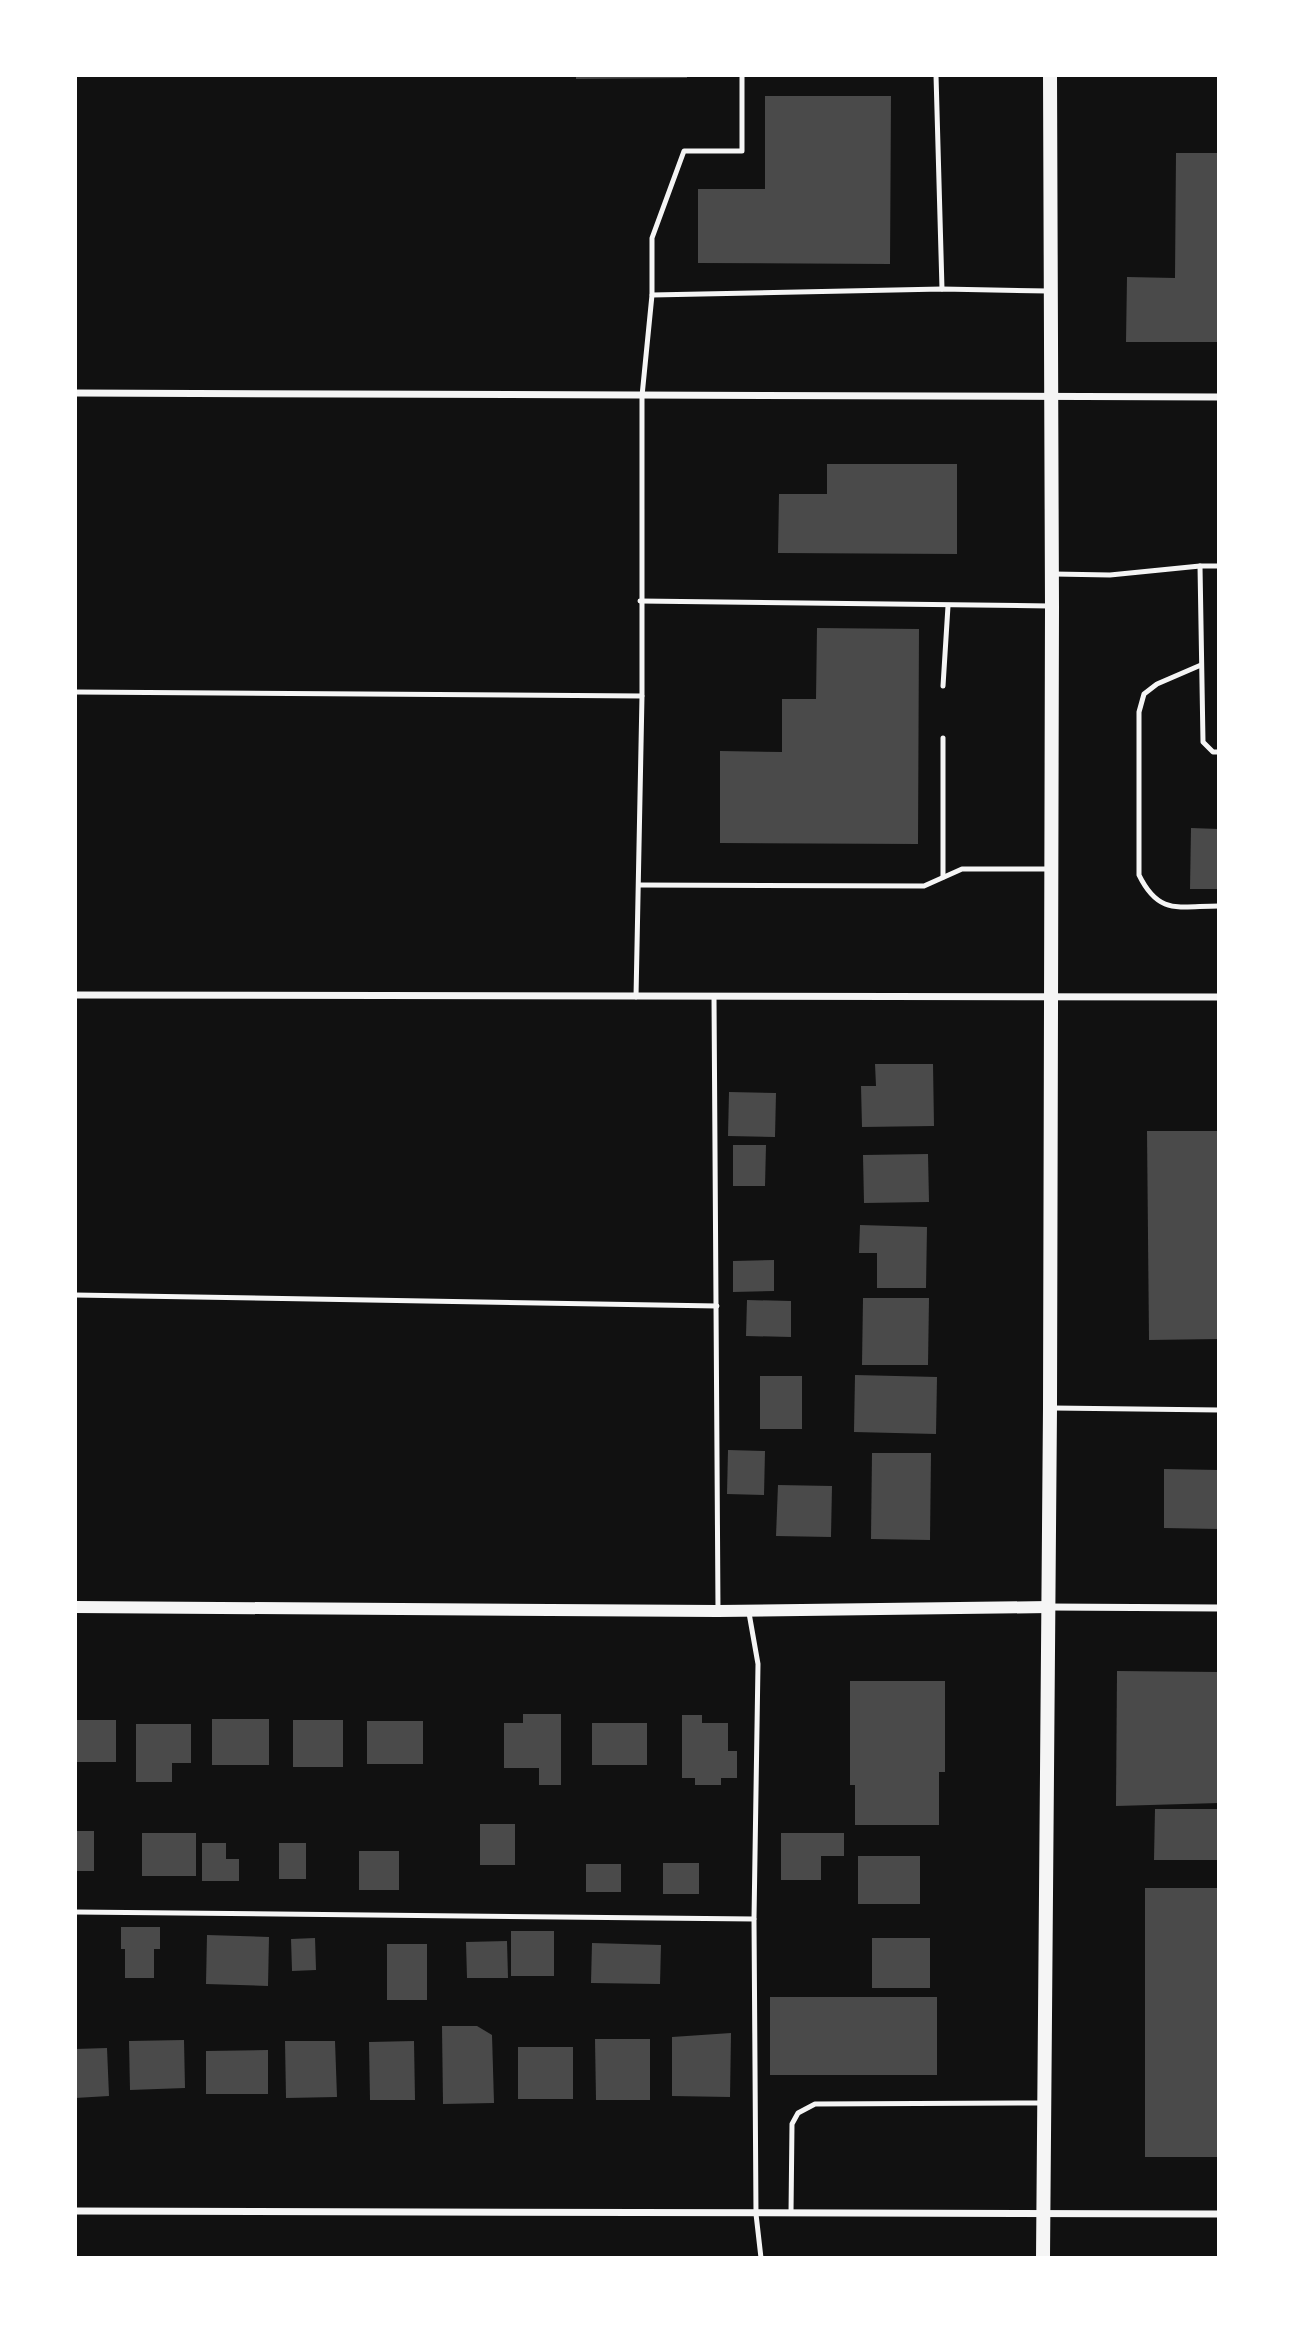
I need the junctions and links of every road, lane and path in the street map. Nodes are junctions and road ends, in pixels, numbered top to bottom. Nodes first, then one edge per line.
1 (742, 75) edge
2 (936, 75) edge
3 (1050, 75) edge
4 (942, 289) junction
5 (1049, 291) junction
6 (652, 295) junction
7 (75, 393) edge
8 (642, 396) junction
9 (1219, 397) edge
10 (1050, 398) junction
11 (1200, 566) junction
12 (1219, 566) edge
13 (1051, 574) junction
14 (640, 601) junction
15 (948, 606) junction
16 (1052, 606) junction
17 (1201, 665) junction
18 (943, 685) dead end
19 (75, 692) edge
20 (642, 696) junction
21 (943, 738) dead end
22 (1219, 752) edge
23 (1050, 869) junction
24 (943, 877) junction
25 (639, 885) junction
26 (1219, 906) edge
27 (75, 995) edge
28 (636, 997) junction
29 (714, 997) junction
30 (1219, 997) edge
31 (1050, 998) junction
32 (75, 1295) edge
33 (717, 1306) junction
34 (1050, 1408) junction
35 (1219, 1410) edge
36 (75, 1607) edge
37 (1049, 1607) junction
38 (1219, 1608) edge
39 (749, 1609) junction
40 (718, 1611) junction
41 (75, 1912) edge
42 (754, 1919) junction
43 (1044, 2103) junction
44 (75, 2211) edge
45 (791, 2213) junction
46 (756, 2214) junction
47 (1043, 2214) junction
48 (1219, 2214) edge
49 (761, 2258) edge
50 (1043, 2258) edge

1 - 6 lane
2 - 4 lane
3 - 5 main road
4 - 5 lane
4 - 6 lane
5 - 10 main road
6 - 8 lane
7 - 8 street
8 - 10 street
8 - 14 lane
9 - 10 street
10 - 13 main road
11 - 12 lane
11 - 13 lane
11 - 17 lane
13 - 16 main road
14 - 15 lane
14 - 20 lane
15 - 16 lane
15 - 18 lane
16 - 23 main road
17 - 22 lane
17 - 26 lane
19 - 20 lane
20 - 25 lane
21 - 24 lane
23 - 24 lane
23 - 31 main road
24 - 25 lane
25 - 28 lane
27 - 28 street
28 - 29 street
29 - 31 street
29 - 33 lane
30 - 31 street
31 - 34 main road
32 - 33 lane
33 - 40 lane
34 - 35 lane
34 - 37 main road
36 - 40 street
37 - 38 street
37 - 39 street
37 - 43 main road
39 - 40 street
39 - 42 lane
41 - 42 lane
42 - 46 lane
43 - 45 lane
43 - 47 main road
44 - 46 street
45 - 46 street
45 - 47 street
46 - 49 lane
47 - 48 street
47 - 50 main road

